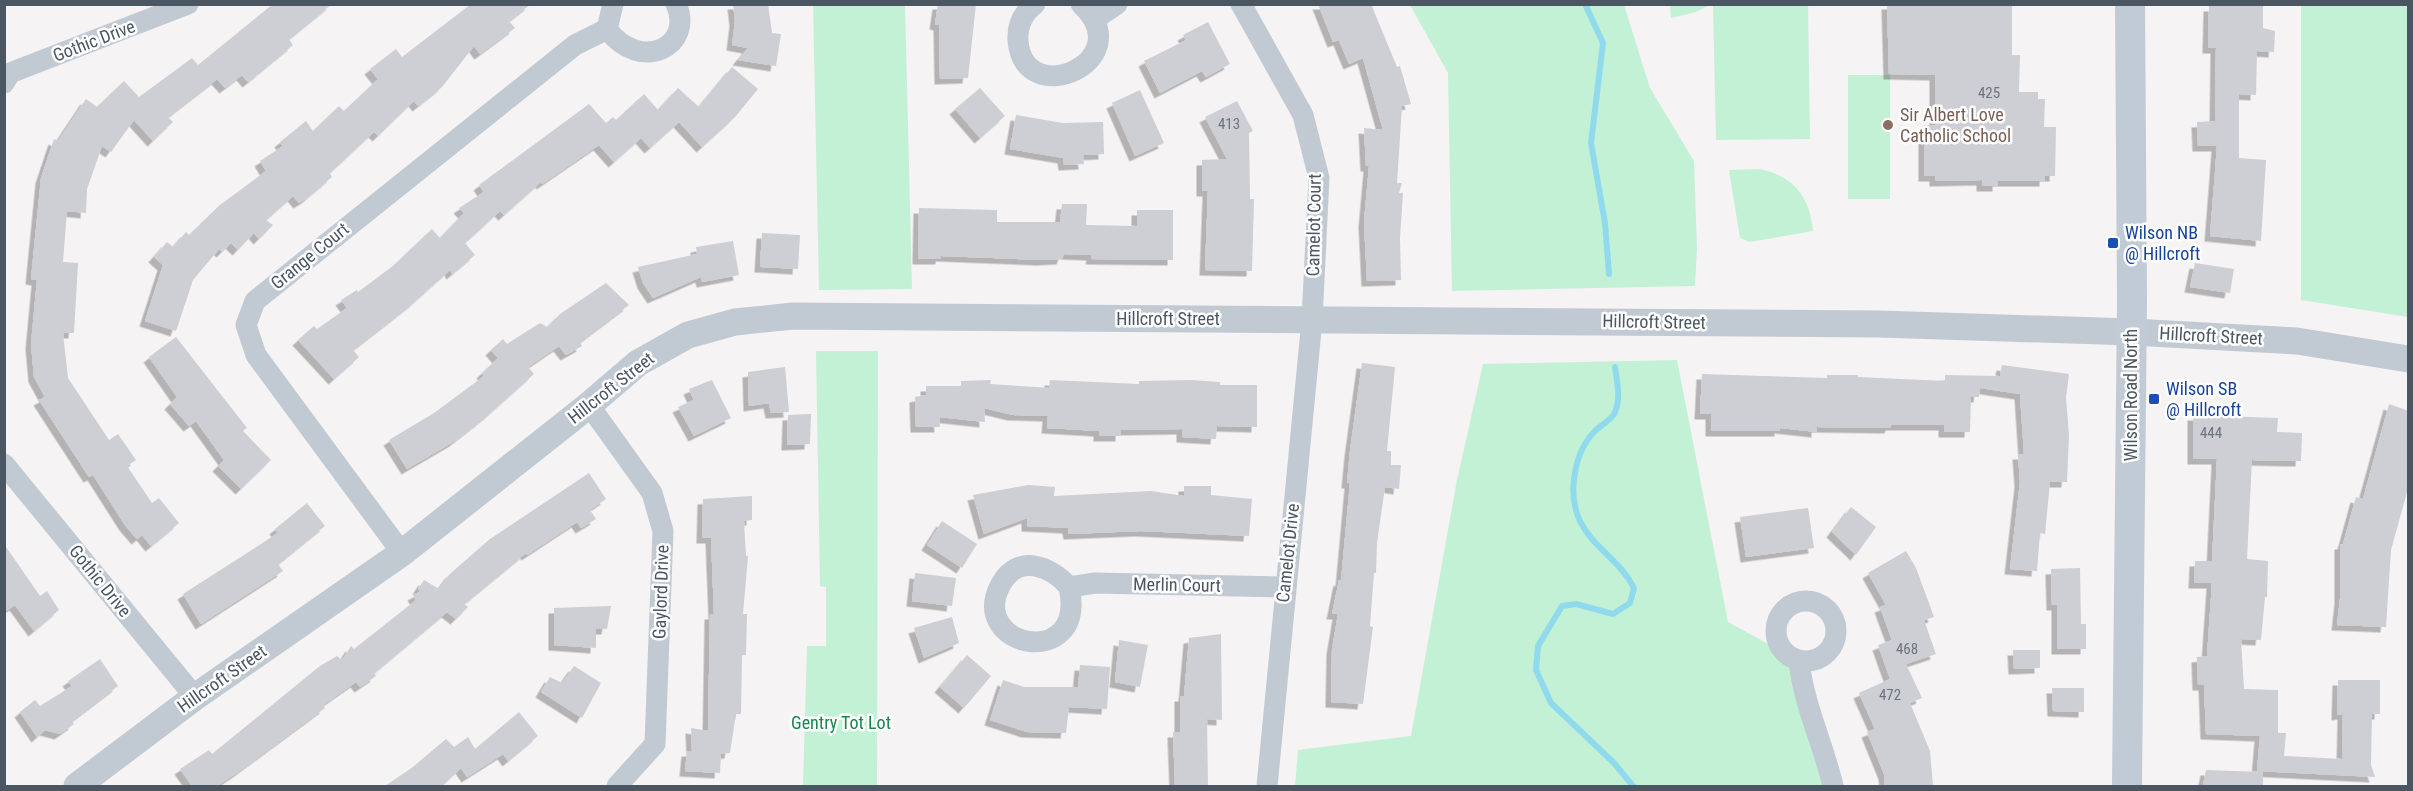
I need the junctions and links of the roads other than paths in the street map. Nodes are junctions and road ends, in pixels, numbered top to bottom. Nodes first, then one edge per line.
1 (188, 4) edge
2 (614, 4) edge
3 (676, 4) edge
4 (1035, 4) edge
5 (1117, 4) edge
6 (1240, 4) edge
7 (2130, 4) edge
8 (1088, 12) edge
9 (607, 29) junction
10 (4, 83) edge
11 (1312, 320) junction
12 (2132, 332) junction
13 (2409, 359) edge
14 (589, 405) junction
15 (4, 464) edge
16 (402, 553) junction
17 (1070, 587) dead end
18 (1285, 587) junction
19 (1799, 661) dead end
20 (195, 698) junction
21 (77, 786) edge
22 (617, 786) edge
23 (1267, 786) edge
24 (1833, 786) edge
25 (2127, 786) edge

1 - 10 street, Gothic Drive
2 - 9 street
3 - 9 street
4 - 8 street
5 - 8 street
6 - 11 street, Camelot Court
7 - 12 main road, Wilson Road North
9 - 16 street, Grange Court
11 - 12 street, Hillcroft Street
11 - 14 street, Hillcroft Street
11 - 18 street, Camelot Drive
12 - 13 street, Hillcroft Street
12 - 25 main road, Wilson Road North
14 - 16 street, Hillcroft Street
14 - 22 street, Gaylord Drive
15 - 20 street, Gothic Drive
16 - 20 street, Hillcroft Street
17 - 18 street, Merlin Court
18 - 23 street, Camelot Drive
19 - 24 street
20 - 21 street, Hillcroft Street

